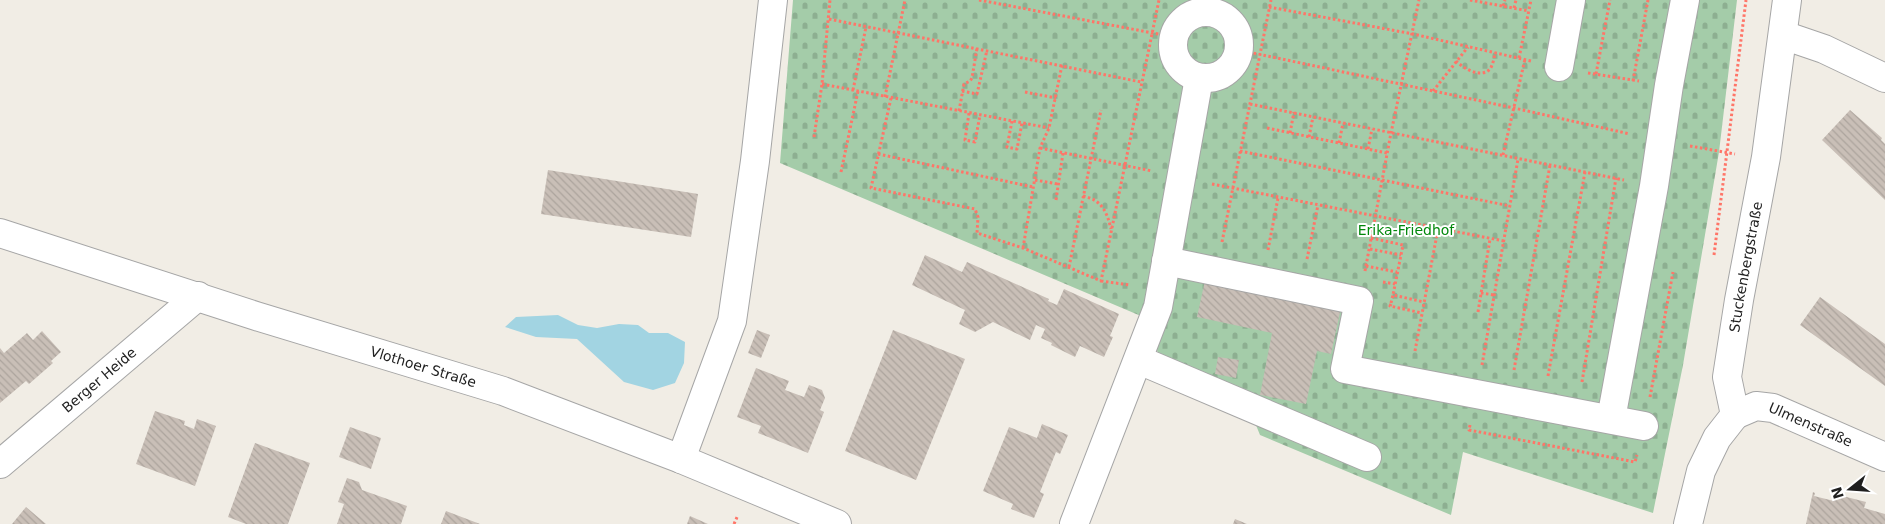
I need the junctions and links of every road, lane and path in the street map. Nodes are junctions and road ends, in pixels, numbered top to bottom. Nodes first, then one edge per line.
1 (772, 0) edge
2 (830, 0) edge
3 (905, 0) edge
4 (979, 0) edge
5 (1159, 0) edge
6 (1271, 0) edge
7 (1419, 0) edge
8 (1470, 0) edge
9 (1505, 0) edge
10 (1516, 0) edge
11 (1531, 0) edge
12 (1571, 0) edge
13 (1610, 0) edge
14 (1648, 0) edge
15 (1685, 0) edge
16 (1787, 0) edge
17 (1212, 6) edge
18 (1503, 6) junction
19 (1269, 7) junction
20 (1514, 8) junction
21 (1529, 11) junction
22 (829, 19) junction
23 (866, 27) junction
24 (898, 33) junction
25 (1413, 34) junction
26 (1164, 35) junction
27 (1783, 35) junction
28 (1468, 47) junction
29 (977, 48) junction
30 (986, 50) junction
31 (1249, 52) junction
32 (1495, 53) junction
33 (1519, 58) junction
34 (1525, 59) junction
35 (1456, 61) junction
36 (1062, 65) junction
37 (1559, 67) junction
38 (1596, 74) junction
39 (972, 78) junction
40 (1199, 78) junction
41 (1885, 78) edge
42 (980, 79) junction
43 (1633, 81) junction
44 (1141, 82) junction
45 (822, 84) junction
46 (1402, 84) junction
47 (1669, 85) junction
48 (852, 90) junction
49 (962, 91) junction
50 (1433, 91) junction
51 (858, 92) junction
52 (1025, 92) dead end
53 (886, 97) junction
54 (891, 98) junction
55 (1056, 98) junction
56 (1250, 104) junction
57 (1514, 108) junction
58 (1100, 110) dead end
59 (959, 111) junction
60 (1294, 112) junction
61 (970, 113) junction
62 (980, 115) junction
63 (1313, 116) junction
64 (1012, 121) junction
65 (1022, 123) junction
66 (1344, 123) junction
67 (1049, 128) junction
68 (1267, 128) dead end
69 (1372, 129) junction
70 (1391, 132) junction
71 (1290, 133) junction
72 (1309, 136) junction
73 (814, 137) dead end
74 (1662, 141) junction
75 (1339, 143) junction
76 (1040, 148) junction
77 (1368, 149) junction
78 (1240, 151) junction
79 (1063, 153) junction
80 (1387, 153) junction
81 (878, 154) junction
82 (1503, 156) junction
83 (1766, 157) junction
84 (1091, 159) junction
85 (1518, 159) junction
86 (1125, 165) junction
87 (1550, 165) junction
88 (842, 172) dead end
89 (1585, 172) junction
90 (1181, 177) junction
91 (1616, 178) junction
92 (1035, 180) junction
93 (1382, 180) junction
94 (1058, 184) junction
95 (1654, 186) junction
96 (1034, 187) junction
97 (1232, 189) junction
98 (1083, 196) junction
99 (1278, 198) junction
100 (1056, 200) dead end
101 (1318, 206) junction
102 (1510, 206) junction
103 (1376, 216) junction
104 (1438, 229) junction
105 (1111, 230) junction
106 (0, 233) edge
107 (1371, 238) junction
108 (1490, 239) junction
109 (1504, 242) junction
110 (1023, 248) junction
111 (1369, 249) junction
112 (1401, 255) junction
113 (1166, 261) junction
114 (1366, 266) junction
115 (1069, 267) junction
116 (1216, 270) junction
117 (1397, 272) junction
118 (1673, 272) dead end
119 (1263, 280) junction
120 (1300, 288) junction
121 (1481, 293) junction
122 (1494, 295) junction
123 (198, 296) junction
124 (1393, 296) junction
125 (1359, 300) junction
126 (1424, 302) junction
127 (1391, 303) dead end
128 (1478, 312) dead end
129 (1139, 360) junction
130 (1409, 381) junction
131 (1476, 394) junction
132 (1509, 400) junction
133 (1542, 406) junction
134 (1577, 413) junction
135 (1735, 415) junction
136 (1611, 419) junction
137 (1644, 426) junction
138 (1367, 457) dead end
139 (1885, 457) edge
140 (682, 459) junction
141 (0, 464) edge
142 (836, 524) edge
143 (1074, 524) edge
144 (1688, 524) edge

1 - 140 street
2 - 22 path
3 - 24 path
4 - 26 path
5 - 26 path
6 - 19 path
7 - 25 path
8 - 18 path
9 - 18 path
10 - 20 path
11 - 21 path
12 - 37 street
13 - 38 path
14 - 43 path
15 - 47 street
16 - 27 street, Stuckenbergstraße
17 - 26 street
17 - 31 street
18 - 20 path
19 - 25 path
19 - 31 path
20 - 21 path
21 - 33 path
22 - 23 path
22 - 45 path
23 - 24 path
23 - 48 path
24 - 29 path
24 - 53 path
25 - 28 path
25 - 46 path
26 - 40 street
26 - 44 path
27 - 41 street
27 - 83 street, Stuckenbergstraße
28 - 32 path
28 - 35 path
29 - 30 path
29 - 39 path
30 - 36 path
30 - 42 path
31 - 40 street
31 - 46 path
31 - 56 path
32 - 33 path
32 - 35 path
33 - 34 path
34 - 37 path
34 - 57 path
35 - 50 path
36 - 44 path
36 - 55 path
37 - 38 path
38 - 43 path
39 - 42 path
39 - 49 path
40 - 90 street
42 - 49 path
43 - 47 path
44 - 86 path
45 - 48 path
45 - 73 path
46 - 50 path
46 - 70 path
47 - 74 street
48 - 51 path
49 - 59 path
50 - 57 path
51 - 53 path
51 - 88 path
52 - 55 path
53 - 54 path
54 - 59 path
54 - 81 path
55 - 67 path
56 - 60 path
56 - 78 path
57 - 74 path
57 - 82 path
58 - 84 path
59 - 61 path
60 - 63 path
60 - 71 path
61 - 62 path
61 - 62 path
62 - 64 path
63 - 66 path
63 - 72 path
64 - 65 path
64 - 65 path
65 - 67 path
66 - 69 path
66 - 75 path
67 - 76 path
68 - 71 path
69 - 70 path
69 - 77 path
70 - 80 path
70 - 82 path
71 - 72 path
72 - 75 path
74 - 83 path
74 - 95 street
75 - 77 path
76 - 79 path
76 - 92 path
77 - 80 path
78 - 93 path
78 - 97 path
79 - 84 path
79 - 94 path
80 - 93 path
81 - 96 path
81 - 110 path
82 - 85 path
83 - 135 street, Stuckenbergstraße
84 - 86 path
84 - 98 path
85 - 87 path
85 - 102 path
86 - 90 path
86 - 105 path
87 - 89 path
87 - 132 path
89 - 91 path
89 - 133 path
90 - 97 path
90 - 113 street
91 - 95 path
91 - 134 path
92 - 94 path
92 - 96 path
93 - 102 path
93 - 103 path
94 - 100 path
95 - 136 street
96 - 110 path
97 - 99 path
97 - 116 path
98 - 105 path
98 - 115 path
99 - 101 path
99 - 119 path
101 - 103 path
101 - 120 path
102 - 109 path
103 - 104 path
103 - 107 path
104 - 108 path
104 - 126 path
105 - 115 path
106 - 123 street, Vlothoer Straße
107 - 111 path
107 - 112 path
108 - 109 path
108 - 121 path
109 - 122 path
110 - 115 path
111 - 112 path
111 - 114 path
112 - 117 path
113 - 116 street
113 - 129 street
114 - 117 path
114 - 125 path
116 - 119 street
117 - 124 path
118 - 137 path
119 - 120 street
120 - 125 street
121 - 122 path
121 - 128 path
122 - 131 path
123 - 140 street, Vlothoer Straße
123 - 141 street, Berger Heide
124 - 126 path
124 - 127 path
125 - 130 street
126 - 130 path
129 - 138 street
129 - 143 street
130 - 131 street
131 - 132 street
131 - 137 path
132 - 133 street
133 - 134 street
134 - 136 street
135 - 139 street, Ulmenstraße
135 - 144 street
136 - 137 street
140 - 142 street, Vlothoer Straße

